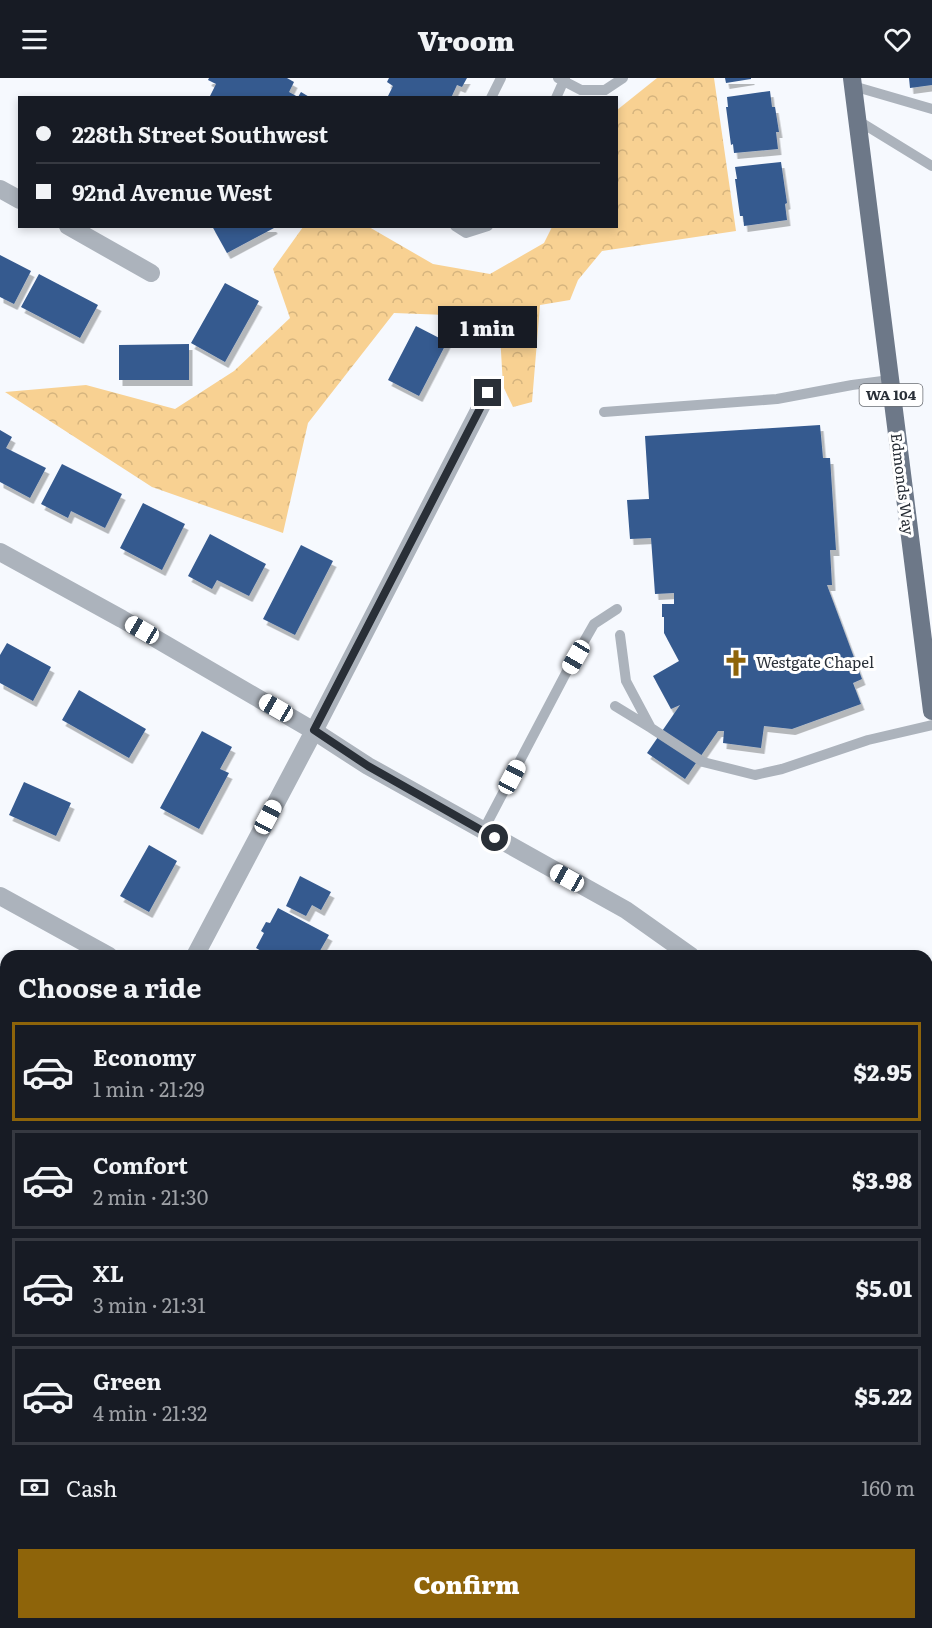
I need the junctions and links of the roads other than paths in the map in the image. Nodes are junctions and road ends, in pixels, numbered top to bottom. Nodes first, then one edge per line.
1 (501, 78) edge
2 (623, 78) edge
3 (562, 79) edge
4 (852, 82) edge
5 (492, 96) edge
6 (557, 96) edge
7 (932, 109) edge
8 (856, 120) junction
9 (932, 166) edge
10 (0, 189) edge
11 (18, 199) edge
12 (72, 228) edge
13 (458, 228) edge
14 (482, 228) edge
15 (151, 273) dead end
16 (890, 380) junction
17 (488, 393) dead end
18 (604, 412) dead end
19 (0, 552) edge
20 (617, 609) dead end
21 (620, 635) dead end
22 (927, 638) edge
23 (615, 706) dead end
24 (932, 711) edge
25 (932, 725) edge
26 (651, 728) junction
27 (314, 730) junction
28 (483, 831) junction
29 (0, 896) edge
30 (98, 950) edge
31 (198, 950) edge
32 (683, 950) edge

1 - 5 lane
2 - 3 lane
3 - 6 lane
4 - 7 lane
4 - 8 main road, Edmonds Way / WA 104
8 - 9 lane
8 - 16 main road, Edmonds Way / WA 104
10 - 11 street
12 - 15 street
13 - 14 lane
16 - 18 lane
16 - 22 main road, Edmonds Way / WA 104
17 - 27 street
19 - 27 street
20 - 28 lane
21 - 26 lane
22 - 24 main road, Edmonds Way / WA 104
23 - 26 lane
25 - 26 lane
27 - 28 street
27 - 31 street
28 - 32 street
29 - 30 street

